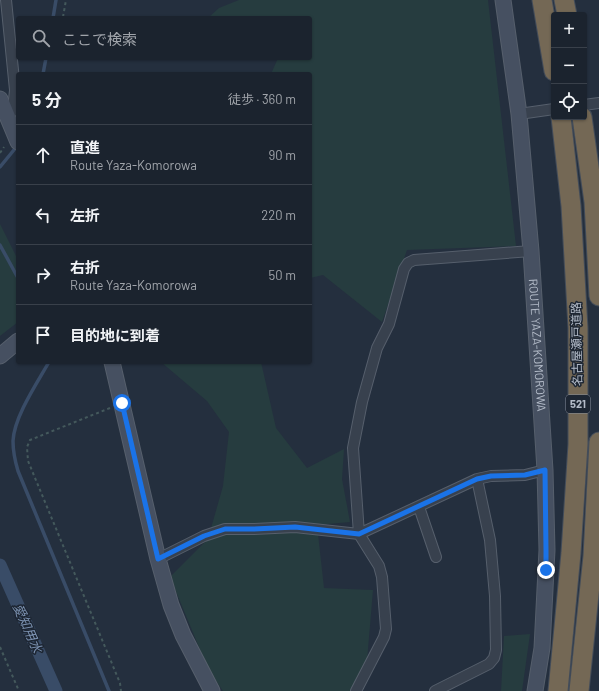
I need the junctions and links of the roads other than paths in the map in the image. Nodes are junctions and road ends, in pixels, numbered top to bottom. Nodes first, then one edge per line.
1 (6, 0) edge
2 (503, 0) edge
3 (542, 0) edge
4 (564, 0) edge
5 (566, 12) edge
6 (551, 53) edge
7 (0, 99) edge
8 (599, 103) edge
9 (587, 105) edge
10 (551, 109) edge
11 (524, 113) junction
12 (8, 117) junction
13 (561, 120) edge
14 (582, 120) edge
15 (12, 141) edge
16 (531, 251) junction
17 (599, 296) edge
18 (16, 343) edge
19 (0, 356) edge
20 (112, 364) edge
21 (599, 442) edge
22 (545, 470) junction
23 (477, 479) junction
24 (419, 507) junction
25 (359, 534) junction
26 (436, 557) dead end
27 (158, 559) junction
28 (212, 691) edge
29 (356, 691) edge
30 (435, 691) edge
31 (535, 691) edge
32 (558, 691) edge
33 (579, 691) edge

1 - 12 street
2 - 11 main road, ROUTE YAZA-KOMOROWA
3 - 6 highway
4 - 5 highway
7 - 12 main road
8 - 9 street
10 - 11 street
11 - 16 main road, ROUTE YAZA-KOMOROWA
12 - 15 main road
13 - 32 highway, 名古屋瀬戸道路 / 521
14 - 17 highway, 名古屋瀬戸道路
16 - 22 main road, ROUTE YAZA-KOMOROWA
16 - 25 street
18 - 19 main road
20 - 27 main road
21 - 33 highway
22 - 23 street
22 - 31 main road, ROUTE YAZA-KOMOROWA
23 - 24 street
23 - 30 street
24 - 25 street
24 - 26 street
25 - 27 street
25 - 29 street
27 - 28 main road

